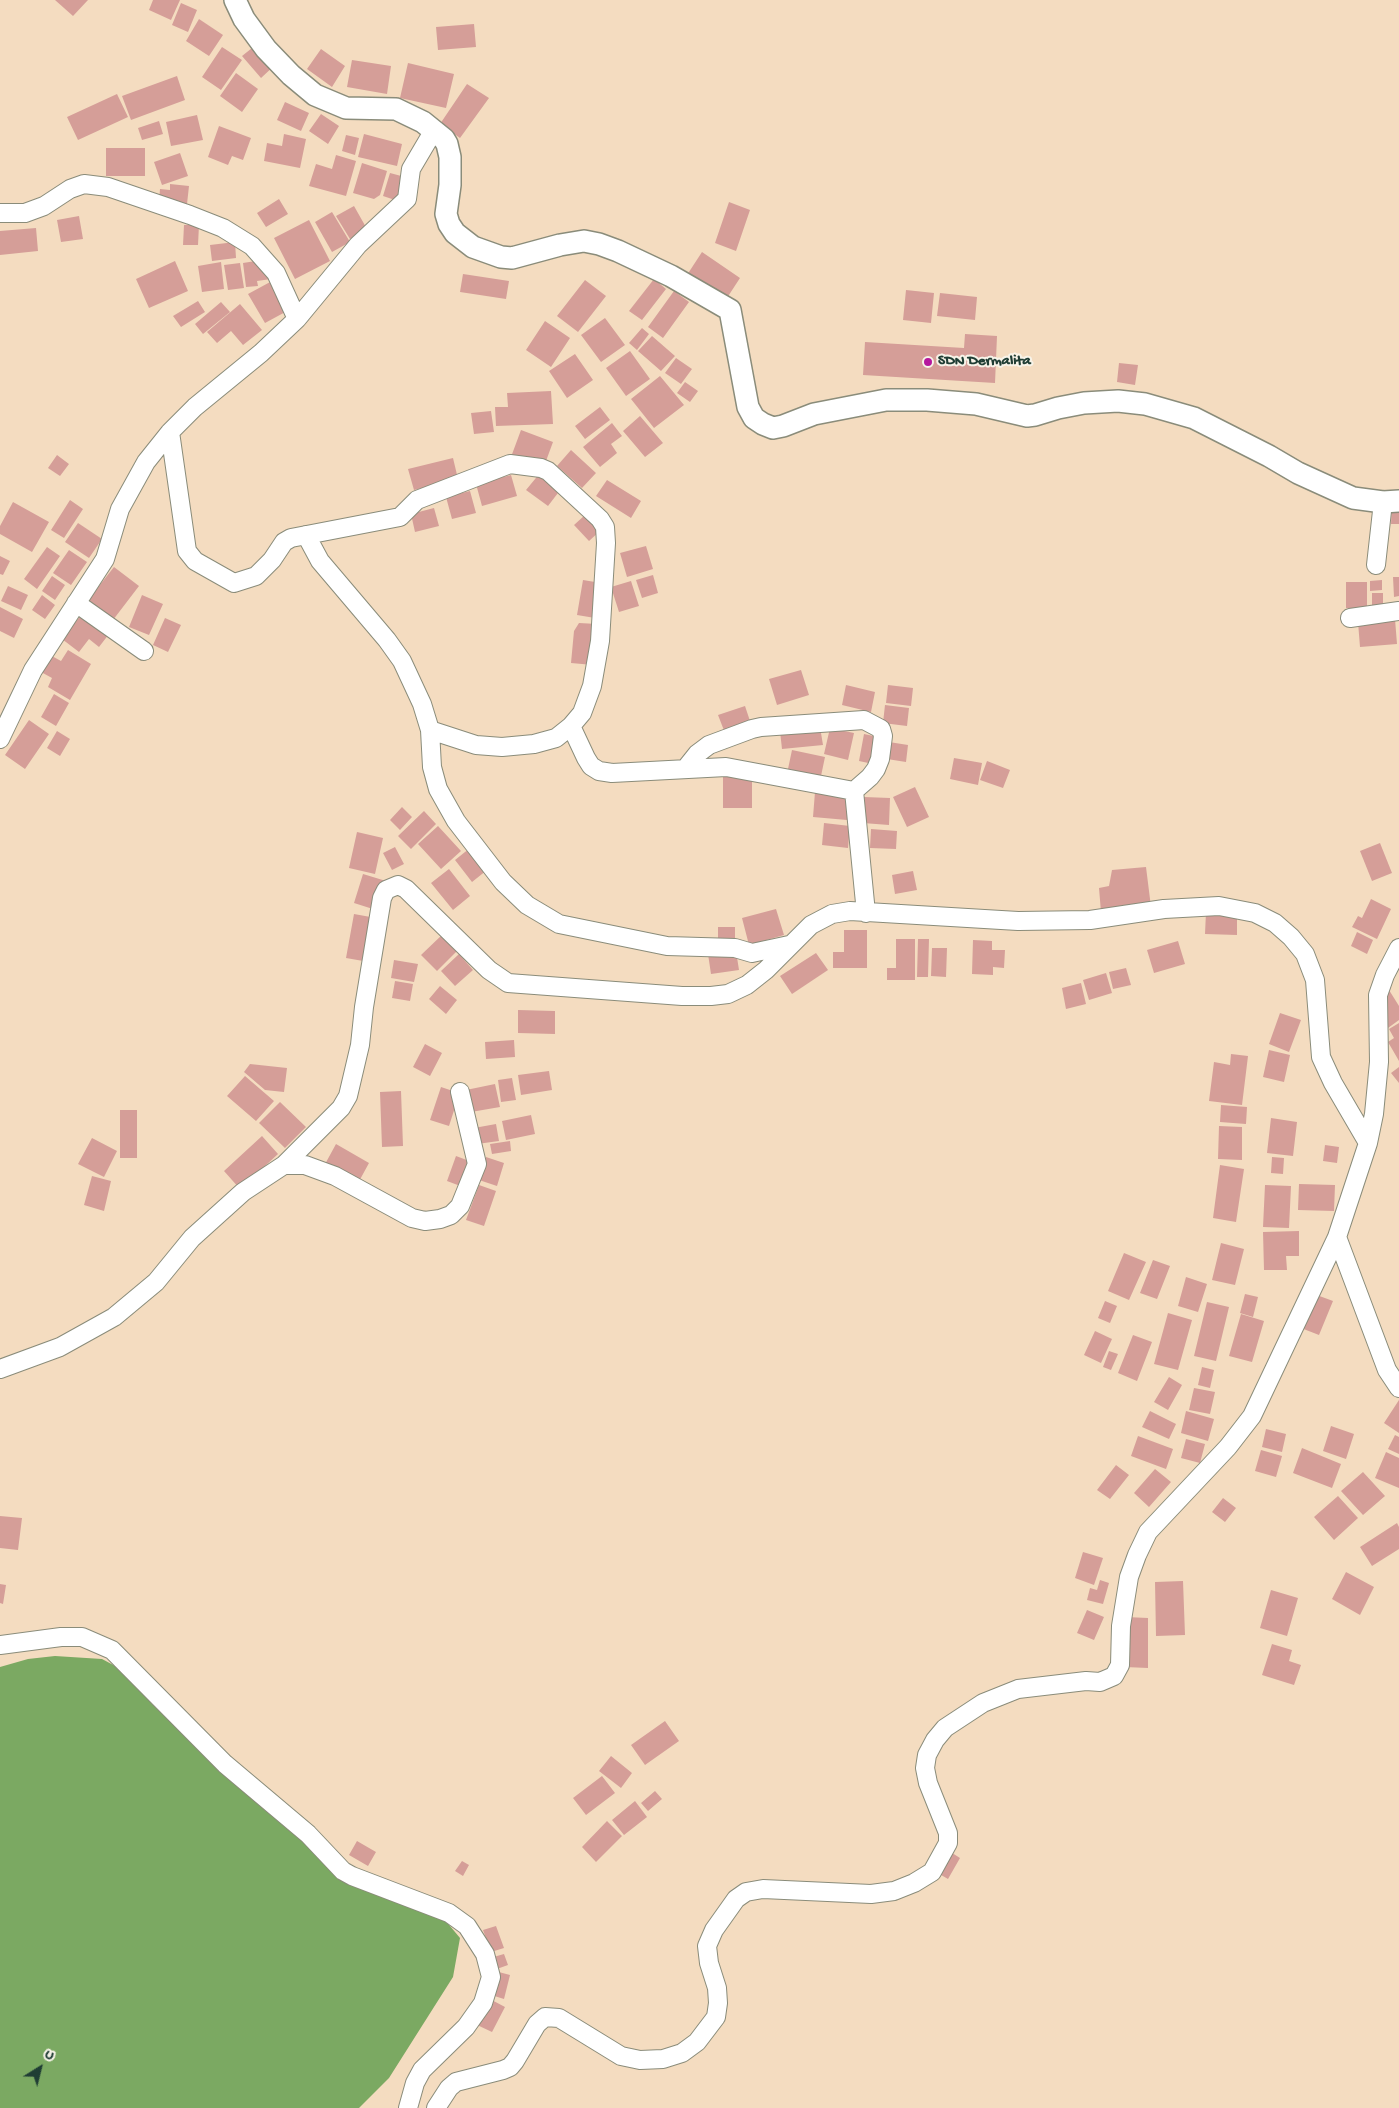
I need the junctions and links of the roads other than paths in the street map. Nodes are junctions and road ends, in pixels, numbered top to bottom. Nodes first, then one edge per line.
1 (235, 0) edge
2 (434, 130) junction
3 (0, 212) edge
4 (297, 319) junction
5 (170, 432) junction
6 (1391, 501) edge
7 (306, 535) junction
8 (1376, 565) dead end
9 (76, 603) junction
10 (1399, 611) edge
11 (1350, 618) dead end
12 (144, 651) dead end
13 (571, 726) junction
14 (430, 730) junction
15 (0, 739) edge
16 (685, 769) junction
17 (854, 791) junction
18 (866, 913) junction
19 (790, 945) junction
20 (1399, 948) edge
21 (460, 1092) dead end
22 (1368, 1143) junction
23 (284, 1165) junction
24 (1337, 1237) junction
25 (0, 1369) edge
26 (1399, 1388) edge
27 (0, 1645) edge
28 (408, 2108) edge
29 (436, 2108) edge

1 - 2 street
2 - 4 street
2 - 6 street
3 - 4 street
4 - 5 street
5 - 7 street
5 - 9 street
6 - 8 street
7 - 13 street
7 - 14 street
9 - 12 street
9 - 15 street
10 - 11 street
13 - 14 street
13 - 16 street
14 - 19 street
16 - 17 street
16 - 17 street
17 - 18 street
18 - 19 street
18 - 22 street
19 - 23 street
20 - 22 street
21 - 23 street
22 - 24 street
23 - 25 street
24 - 26 street
24 - 29 street
27 - 28 street

